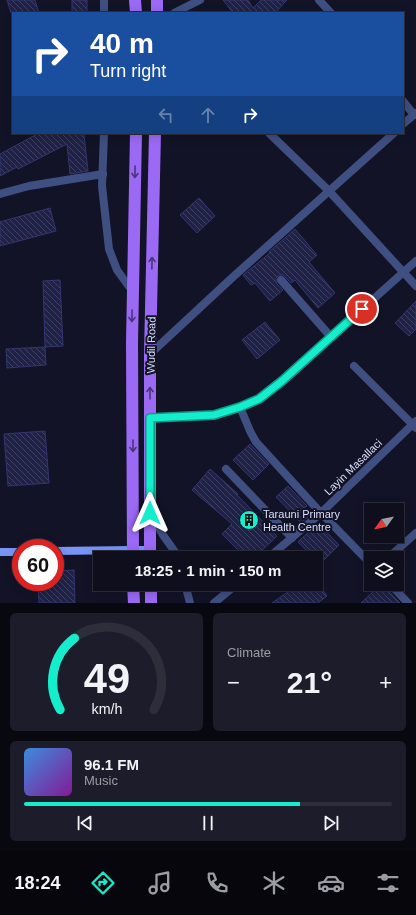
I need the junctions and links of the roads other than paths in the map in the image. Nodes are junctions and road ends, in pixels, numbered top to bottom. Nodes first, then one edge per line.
1 (104, 0) edge
2 (135, 0) edge
3 (157, 0) edge
4 (200, 0) edge
5 (319, 0) edge
6 (104, 12) edge
7 (136, 12) edge
8 (157, 12) edge
9 (176, 12) edge
10 (330, 12) edge
11 (404, 102) edge
12 (415, 114) edge
13 (404, 123) edge
14 (104, 134) edge
15 (136, 134) edge
16 (155, 134) edge
17 (270, 134) edge
18 (393, 134) edge
19 (103, 174) junction
20 (329, 191) junction
21 (0, 194) edge
22 (416, 261) edge
23 (403, 272) junction
24 (281, 280) dead end
25 (416, 286) edge
26 (133, 292) junction
27 (331, 337) junction
28 (150, 354) junction
29 (354, 366) dead end
30 (240, 407) junction
31 (150, 418) junction
32 (415, 424) edge
33 (226, 469) dead end
34 (150, 513) junction
35 (321, 513) junction
36 (416, 533) edge
37 (292, 538) junction
38 (64, 551) edge
39 (133, 551) edge
40 (150, 551) edge
41 (174, 551) edge
42 (276, 551) edge
43 (396, 551) edge
44 (0, 552) edge
45 (12, 552) edge
46 (93, 552) edge
47 (364, 557) edge
48 (133, 591) edge
49 (151, 591) edge
50 (187, 591) edge
51 (229, 591) edge
52 (397, 591) edge
53 (134, 603) edge
54 (151, 603) edge
55 (190, 603) edge
56 (214, 603) edge
57 (408, 603) edge

1 - 6 street
2 - 7 main road
3 - 8 main road
4 - 9 street
5 - 10 street
11 - 12 street
12 - 13 street
14 - 19 street
15 -> 26 main road, Wudil Road
28 -> 16 main road, Wudil Road
17 - 20 street
18 - 20 street
19 - 21 street
19 - 26 street
20 - 23 street
20 - 28 street
22 - 23 street
23 - 25 street
23 - 27 street
24 - 27 street
26 -> 39 main road, Wudil Road
27 - 30 street
31 -> 28 main road, Wudil Road
29 - 32 street
30 - 31 street
30 - 35 street
31 - 34 main road, Wudil Road
32 - 35 street, Layin Masallaci
33 - 37 street
34 - 40 main road, Wudil Road
34 - 41 street
35 - 37 street, Layin Masallaci
35 - 47 street
36 - 43 street
37 - 42 street, Layin Masallaci
38 - 46 street
44 - 45 street
48 - 53 main road
49 - 54 main road
50 - 55 street
51 - 56 street
52 - 57 street

